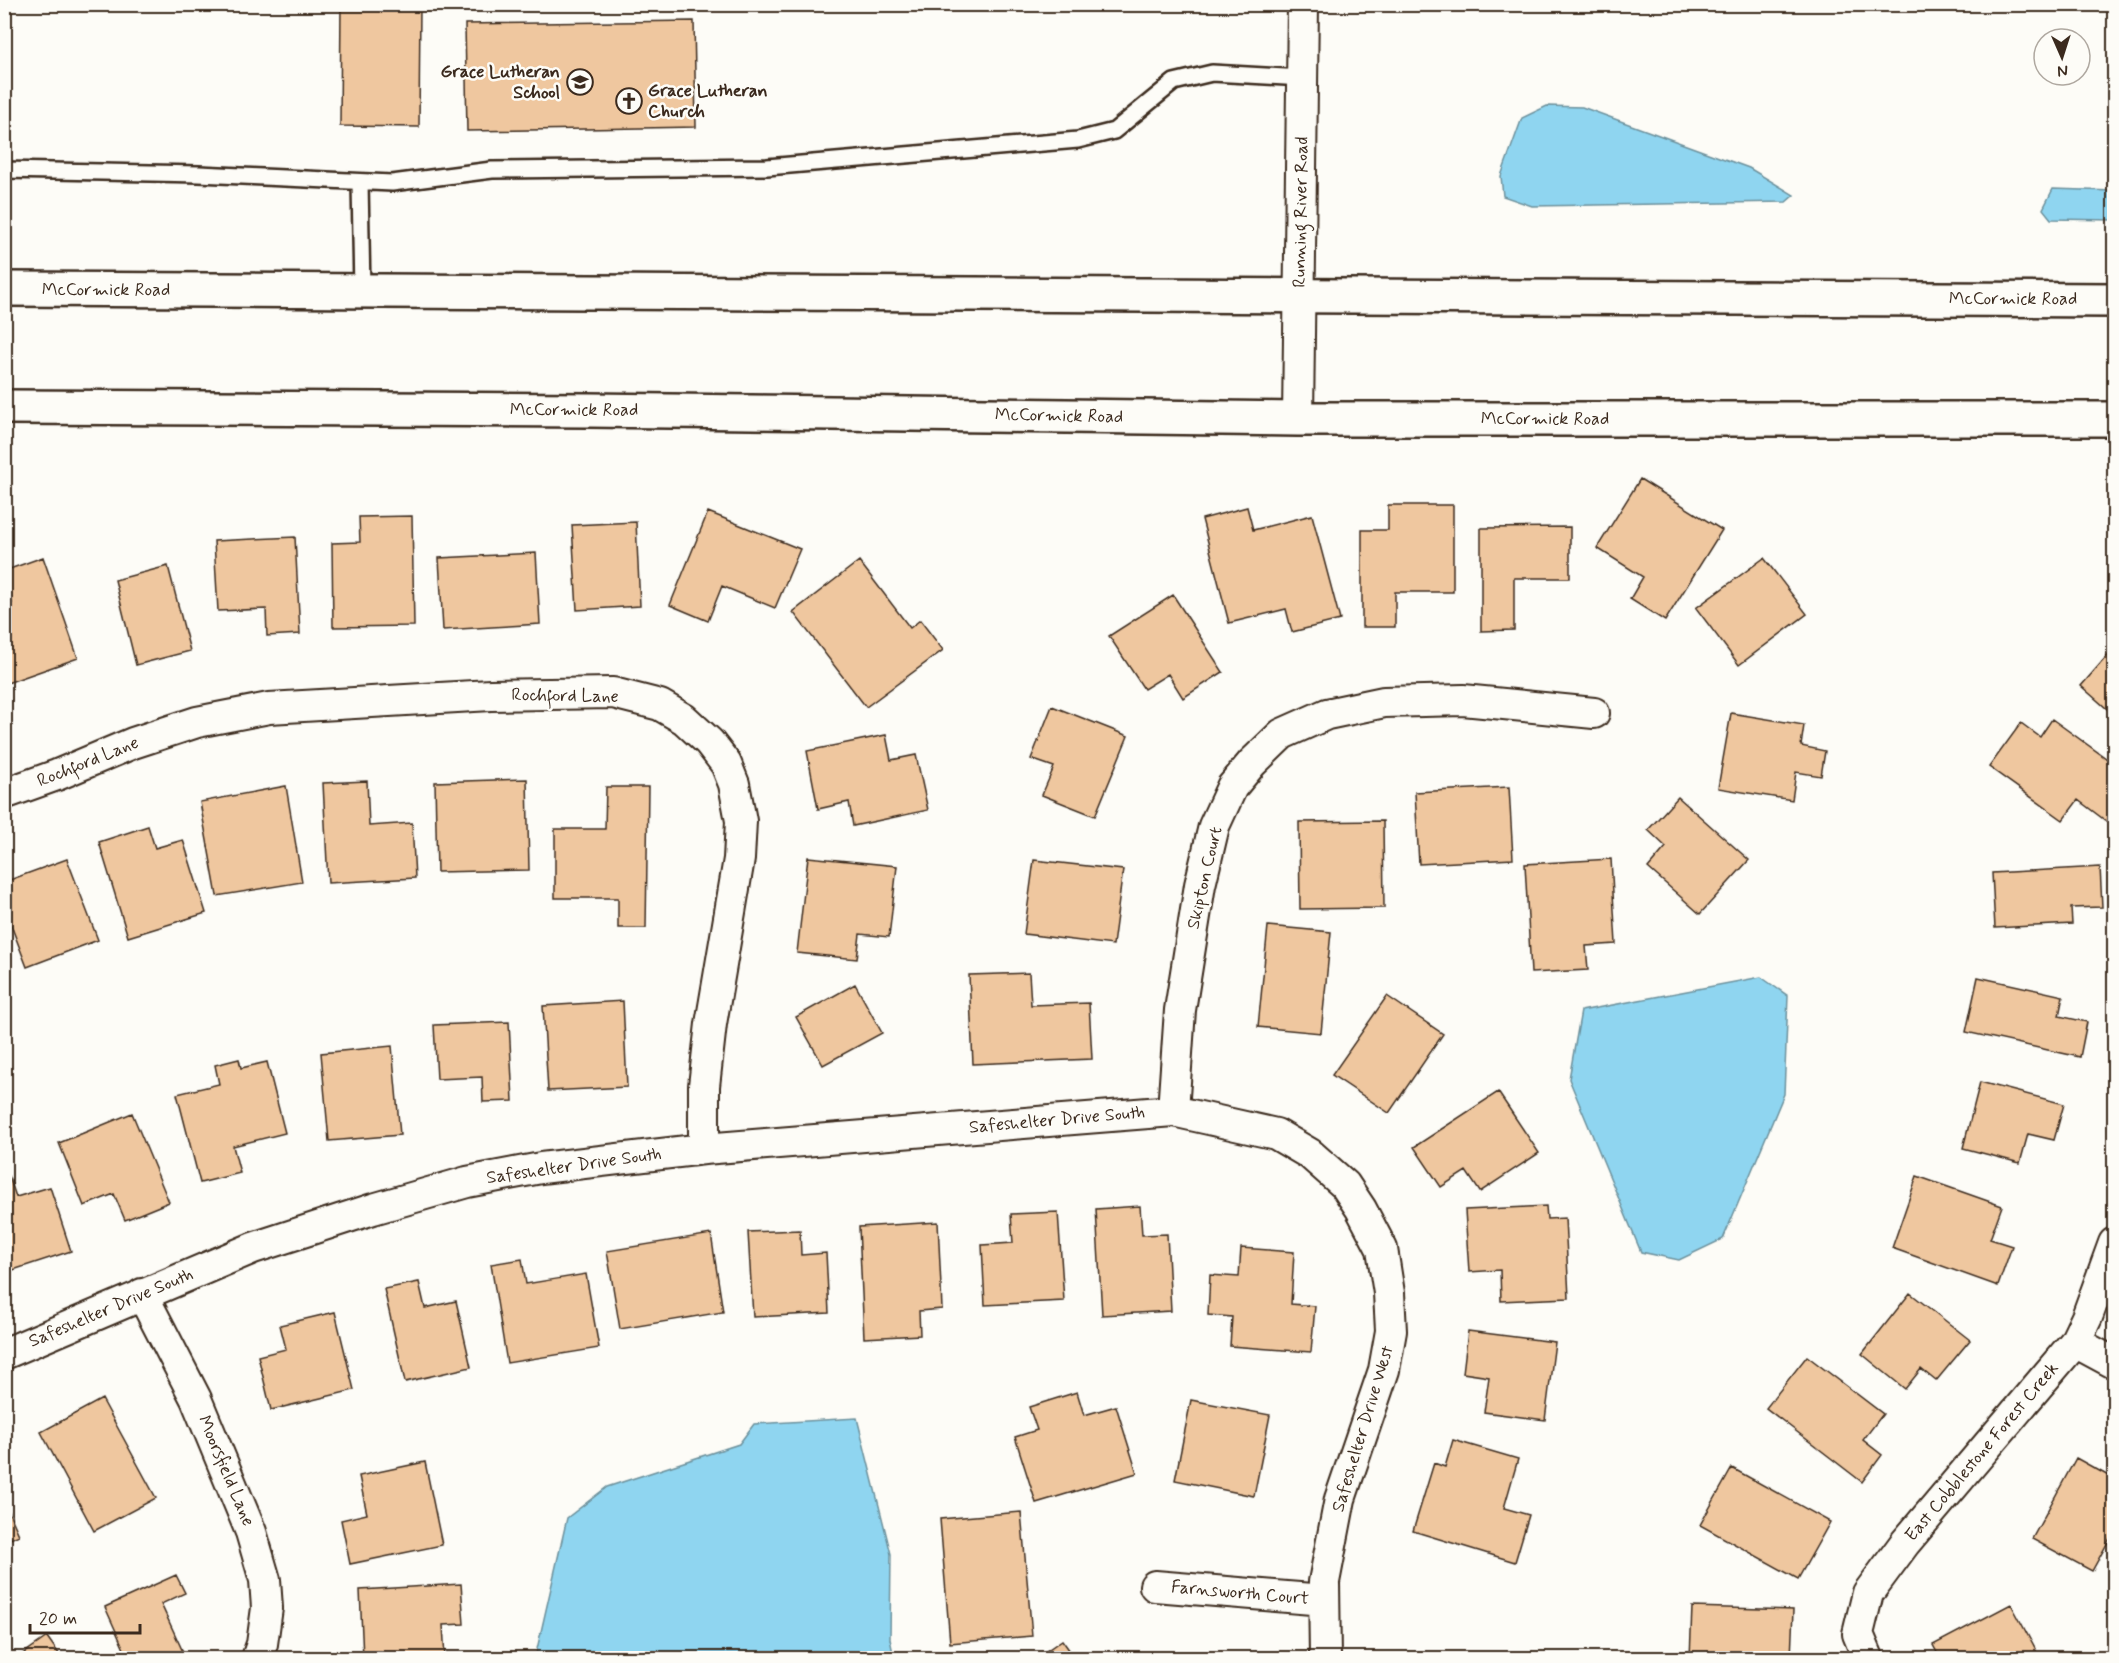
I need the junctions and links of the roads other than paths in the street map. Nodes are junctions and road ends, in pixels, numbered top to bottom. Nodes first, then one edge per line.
1 (1303, 4) edge
2 (1303, 78) junction
3 (4, 170) edge
4 (360, 182) junction
5 (4, 289) edge
6 (362, 292) junction
7 (1299, 297) junction
8 (2115, 300) edge
9 (4, 407) edge
10 (1298, 419) junction
11 (2115, 419) edge
12 (1594, 713) dead end
13 (4, 794) edge
14 (1173, 1111) junction
15 (704, 1149) junction
16 (2115, 1243) edge
17 (142, 1294) junction
18 (2075, 1342) junction
19 (4, 1354) edge
20 (2115, 1363) edge
21 (1155, 1586) dead end
22 (1324, 1600) junction
23 (257, 1659) edge
24 (1324, 1659) edge
25 (1868, 1659) edge

1 - 2 street, Running River Road
2 - 4 lane
2 - 7 street, Running River Road
3 - 4 lane
4 - 6 lane
5 - 6 main road, McCormick Road
6 - 7 main road, McCormick Road
7 - 8 main road, McCormick Road
7 - 10 street, Running River Road
9 - 10 main road, McCormick Road
10 - 11 main road, McCormick Road
12 - 14 street, Skipton Court
13 - 15 street, Rochford Lane
14 - 15 street, Safeshelter Drive South
14 - 22 street, Safeshelter Drive West
15 - 17 street, Safeshelter Drive South
16 - 18 street, East Cobblestone Forest Creek
17 - 19 street, Safeshelter Drive South
17 - 23 street, Moorsfield Lane
18 - 20 street
18 - 25 street, East Cobblestone Forest Creek
21 - 22 street, Farnsworth Court
22 - 24 street, Safeshelter Drive West

